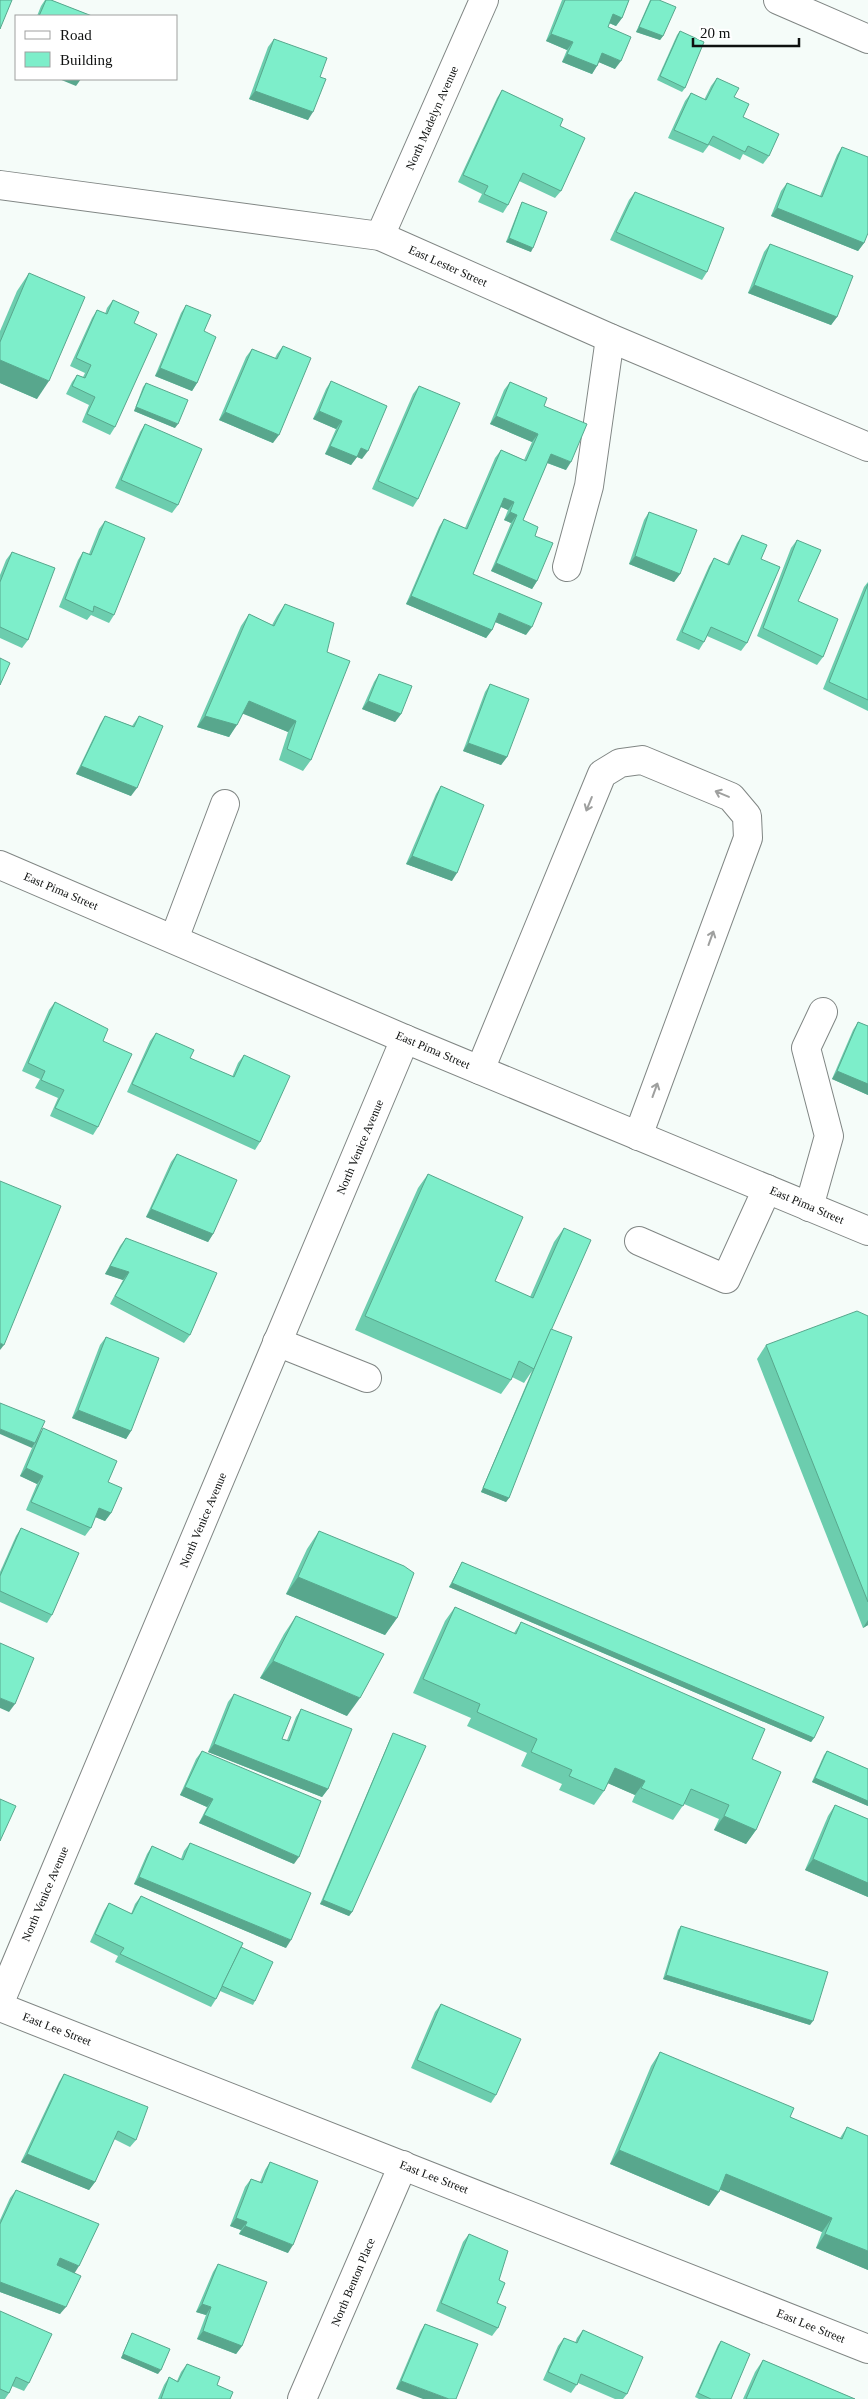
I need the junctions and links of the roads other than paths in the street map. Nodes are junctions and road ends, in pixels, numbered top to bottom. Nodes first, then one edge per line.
1 (484, 0) edge
2 (778, 0) edge
3 (868, 39) edge
4 (2, 190) edge
5 (380, 236) junction
6 (610, 338) junction
7 (868, 447) edge
8 (567, 567) dead end
9 (225, 804) dead end
10 (0, 865) edge
11 (174, 939) junction
12 (823, 1012) dead end
13 (405, 1039) junction
14 (480, 1070) junction
15 (638, 1136) junction
16 (767, 1189) junction
17 (809, 1206) junction
18 (868, 1231) edge
19 (638, 1241) dead end
20 (277, 1342) junction
21 (367, 1378) dead end
22 (0, 2002) edge
23 (0, 2007) edge
24 (403, 2165) junction
25 (868, 2349) edge
26 (302, 2399) edge

1 - 5 street, North Madelyn Avenue
2 - 3 street
4 - 5 street, East Lester Street
5 - 6 street, East Lester Street
6 - 7 street, East Lester Street
6 - 8 street
9 - 11 street
10 - 11 street, East Pima Street
11 - 13 street, East Pima Street
12 - 17 street
13 - 14 street, East Pima Street
13 - 20 street, North Venice Avenue
14 - 15 street, East Pima Street
15 -> 14 street
15 - 16 street, East Pima Street
16 - 17 street, East Pima Street
16 - 19 street
17 - 18 street, East Pima Street
20 - 21 street
20 - 22 street, North Venice Avenue
23 - 24 street, East Lee Street
24 - 25 street, East Lee Street
24 - 26 street, North Benton Place

